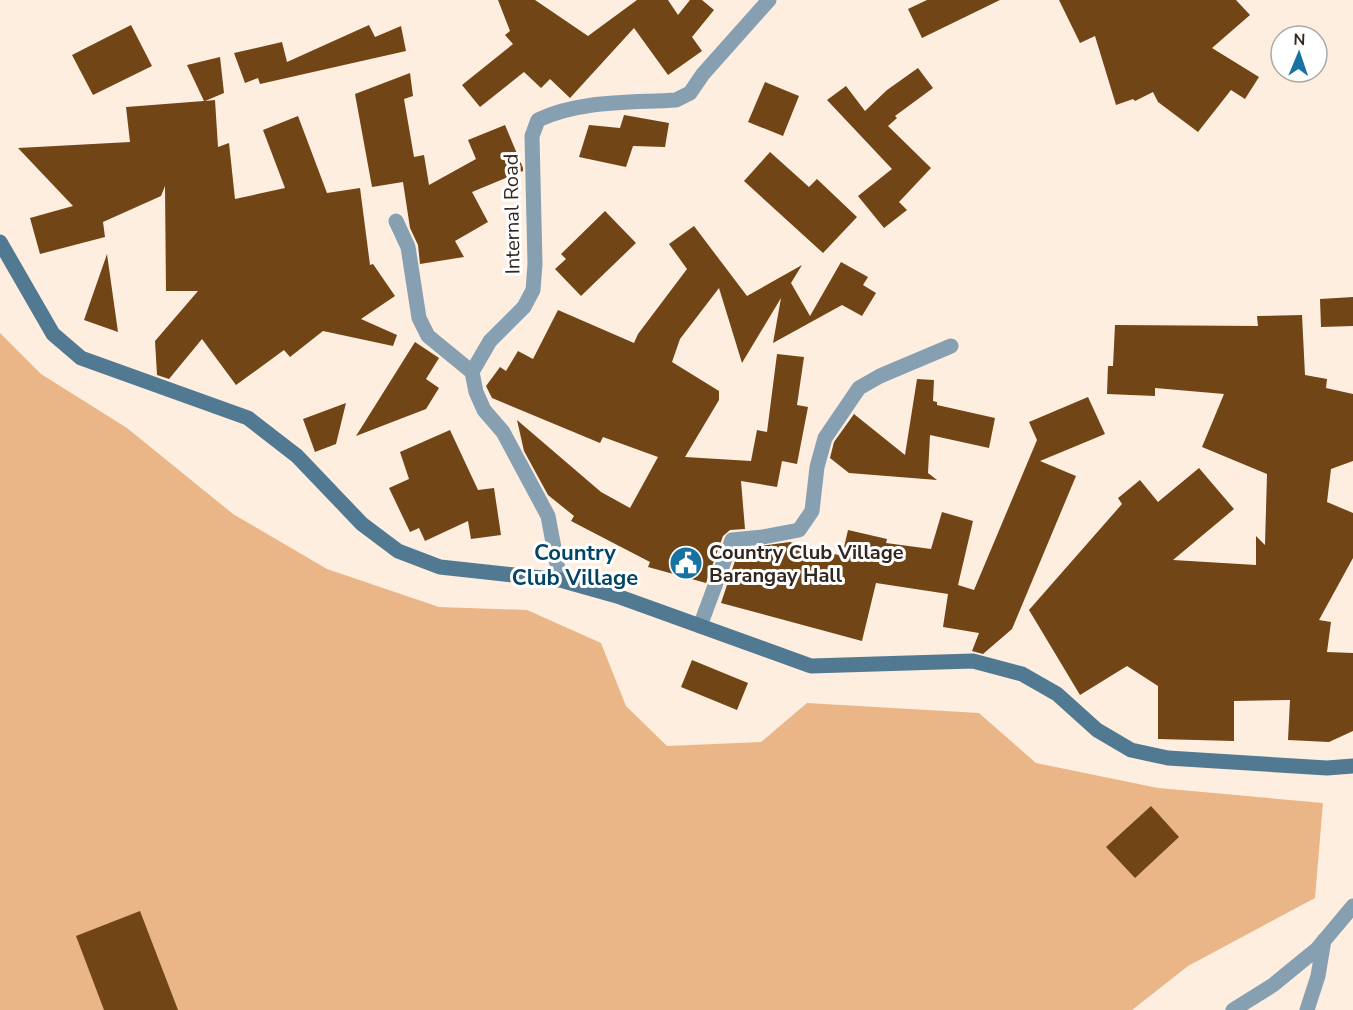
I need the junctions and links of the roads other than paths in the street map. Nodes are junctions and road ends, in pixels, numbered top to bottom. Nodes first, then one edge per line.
1 (769, 0) edge
2 (396, 221) dead end
3 (0, 242) edge
4 (951, 346) dead end
5 (472, 372) junction
6 (560, 580) junction
7 (700, 626) junction
8 (1353, 766) edge
9 (1353, 906) edge
10 (1324, 940) junction
11 (1233, 1010) edge
12 (1307, 1010) edge

1 - 5 street, Internal Road
2 - 5 street
3 - 6 main road
4 - 7 street
5 - 6 street
6 - 7 main road
7 - 8 main road
9 - 10 street
10 - 11 street
10 - 12 street

